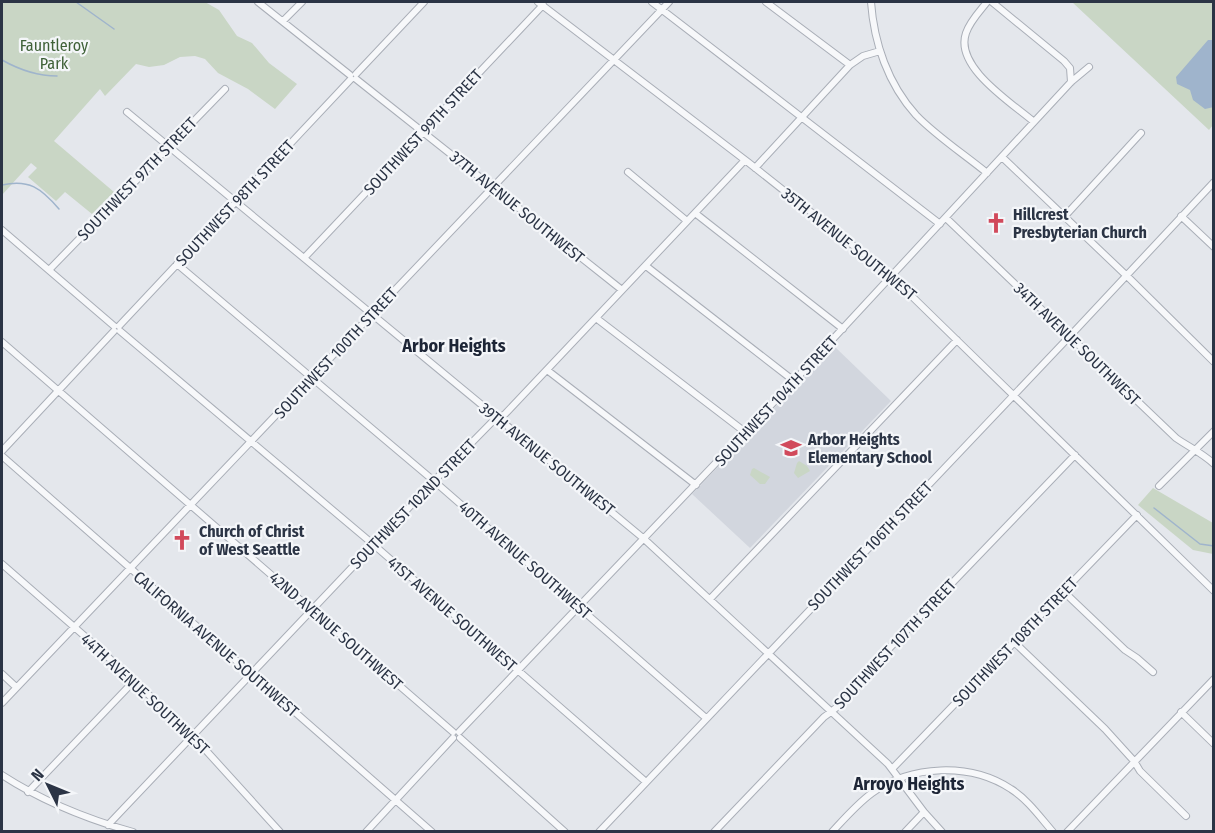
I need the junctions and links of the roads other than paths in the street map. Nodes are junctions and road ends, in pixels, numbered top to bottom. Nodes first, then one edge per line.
1 (258, 2) edge
2 (302, 2) edge
3 (424, 2) edge
4 (652, 2) edge
5 (669, 2) edge
6 (766, 2) edge
7 (871, 2) edge
8 (987, 2) edge
9 (992, 2) edge
10 (540, 3) edge
11 (662, 9) junction
12 (283, 21) junction
13 (880, 51) junction
14 (614, 60) junction
15 (850, 66) junction
16 (1089, 67) dead end
17 (353, 77) junction
18 (1071, 82) junction
19 (225, 89) dead end
20 (127, 112) dead end
21 (802, 117) junction
22 (1034, 122) junction
23 (423, 132) junction
24 (1141, 133) dead end
25 (168, 147) junction
26 (1002, 157) junction
27 (745, 160) junction
28 (755, 168) junction
29 (628, 172) dead end
30 (987, 173) junction
31 (1214, 182) edge
32 (494, 188) junction
33 (236, 202) junction
34 (695, 213) junction
35 (1065, 216) junction
36 (1181, 216) junction
37 (946, 218) junction
38 (687, 221) junction
39 (940, 224) junction
40 (2, 230) edge
41 (1214, 247) edge
42 (304, 258) junction
43 (177, 264) junction
44 (646, 266) junction
45 (49, 270) junction
46 (892, 276) junction
47 (1126, 276) junction
48 (622, 290) junction
49 (371, 315) junction
50 (596, 318) junction
51 (117, 329) junction
52 (843, 329) junction
53 (1069, 337) junction
54 (957, 340) junction
55 (2, 342) edge
56 (1214, 362) edge
57 (547, 370) junction
58 (312, 378) junction
59 (794, 381) junction
60 (58, 391) junction
61 (1014, 395) junction
62 (498, 418) junction
63 (1214, 430) edge
64 (745, 432) junction
65 (252, 442) junction
66 (1195, 449) junction
67 (2, 454) edge
68 (1075, 455) junction
69 (1214, 464) edge
70 (434, 481) junction
71 (696, 485) junction
72 (1159, 486) dead end
73 (191, 506) junction
74 (1137, 515) junction
75 (643, 538) junction
76 (374, 545) junction
77 (2, 564) edge
78 (130, 569) junction
79 (1064, 591) junction
80 (1214, 591) edge
81 (710, 598) junction
82 (579, 606) junction
83 (312, 610) junction
84 (74, 628) junction
85 (1014, 642) junction
86 (769, 652) junction
87 (518, 671) junction
88 (1153, 672) dead end
89 (2, 674) edge
90 (251, 674) junction
91 (1214, 679) edge
92 (134, 681) junction
93 (16, 687) junction
94 (2, 703) edge
95 (833, 712) junction
96 (1181, 712) junction
97 (706, 718) junction
98 (192, 735) junction
99 (456, 735) junction
100 (1214, 744) edge
101 (1134, 761) junction
102 (892, 769) junction
103 (2, 775) edge
104 (898, 779) junction
105 (646, 782) junction
106 (28, 792) junction
107 (395, 799) junction
108 (924, 812) junction
109 (1186, 816) dead end
110 (108, 825) junction
111 (133, 831) edge
112 (280, 831) edge
113 (366, 831) edge
114 (432, 831) edge
115 (565, 831) edge
116 (599, 831) edge
117 (714, 831) edge
118 (832, 831) edge
119 (905, 831) edge
120 (942, 831) edge
121 (1053, 831) edge
122 (1067, 831) edge

1 - 12 street, 37TH AVENUE SOUTHWEST
2 - 12 street
3 - 17 street, SOUTHWEST 98TH STREET
4 - 11 street
5 - 11 street, SOUTHWEST 100TH STREET
6 - 15 street
7 - 13 street
8 - 22 street
9 - 18 street
10 - 14 street, 35TH AVENUE SOUTHWEST
10 - 23 street, SOUTHWEST 99TH STREET
11 - 14 street, SOUTHWEST 100TH STREET
11 - 21 street
12 - 17 street, 37TH AVENUE SOUTHWEST
13 - 15 street
13 - 30 street
14 - 27 street, 35TH AVENUE SOUTHWEST
14 - 32 street, SOUTHWEST 100TH STREET
15 - 21 street
16 - 18 street, SOUTHWEST 104TH STREET
17 - 23 street, 37TH AVENUE SOUTHWEST
17 - 33 street, SOUTHWEST 98TH STREET
18 - 22 street, SOUTHWEST 104TH STREET
19 - 25 street, SOUTHWEST 97TH STREET
20 - 25 street, 39TH AVENUE SOUTHWEST
21 - 28 street
21 - 39 street
22 - 26 street, SOUTHWEST 104TH STREET
23 - 32 street, 37TH AVENUE SOUTHWEST
23 - 42 street, SOUTHWEST 99TH STREET
24 - 35 street
25 - 33 street, 39TH AVENUE SOUTHWEST
25 - 45 street, SOUTHWEST 97TH STREET
26 - 30 street, SOUTHWEST 104TH STREET
26 - 35 street
27 - 28 street, 35TH AVENUE SOUTHWEST
27 - 34 street, SOUTHWEST 102ND STREET
28 - 46 street, 35TH AVENUE SOUTHWEST
29 - 38 street
30 - 37 street, SOUTHWEST 104TH STREET
31 - 36 street, SOUTHWEST 106TH STREET
32 - 48 street, 37TH AVENUE SOUTHWEST
32 - 49 street, SOUTHWEST 100TH STREET
33 - 42 street, 39TH AVENUE SOUTHWEST
33 - 43 street, SOUTHWEST 98TH STREET
34 - 38 street, SOUTHWEST 102ND STREET
34 - 52 street
35 - 47 street
36 - 41 street
36 - 47 street, SOUTHWEST 106TH STREET
37 - 39 street, SOUTHWEST 104TH STREET
37 - 53 street, 34TH AVENUE SOUTHWEST
38 - 44 street, SOUTHWEST 102ND STREET
39 - 46 street, SOUTHWEST 104TH STREET
40 - 45 street, 41ST AVENUE SOUTHWEST
42 - 49 street, 39TH AVENUE SOUTHWEST
43 - 51 street, SOUTHWEST 98TH STREET
43 - 58 street, 40TH AVENUE SOUTHWEST
44 - 48 street, SOUTHWEST 102ND STREET
44 - 59 street
45 - 51 street, 41ST AVENUE SOUTHWEST
46 - 52 street, SOUTHWEST 104TH STREET
46 - 54 street, 35TH AVENUE SOUTHWEST
47 - 53 street, SOUTHWEST 106TH STREET
47 - 56 street
48 - 50 street, SOUTHWEST 102ND STREET
49 - 58 street, SOUTHWEST 100TH STREET
49 - 62 street, 39TH AVENUE SOUTHWEST
50 - 57 street, SOUTHWEST 102ND STREET
50 - 64 street
51 - 60 street, SOUTHWEST 98TH STREET
51 - 65 street, 41ST AVENUE SOUTHWEST
52 - 59 street, SOUTHWEST 104TH STREET
53 - 61 street, SOUTHWEST 106TH STREET
53 - 66 street, 34TH AVENUE SOUTHWEST
54 - 61 street, 35TH AVENUE SOUTHWEST
54 - 81 street
55 - 60 street, 42ND AVENUE SOUTHWEST
57 - 62 street, SOUTHWEST 102ND STREET
57 - 71 street
58 - 65 street, SOUTHWEST 100TH STREET
58 - 70 street, 40TH AVENUE SOUTHWEST
59 - 64 street, SOUTHWEST 104TH STREET
60 - 67 street, SOUTHWEST 98TH STREET
60 - 73 street, 42ND AVENUE SOUTHWEST
61 - 68 street, 35TH AVENUE SOUTHWEST
61 - 86 street, SOUTHWEST 106TH STREET
62 - 70 street, SOUTHWEST 102ND STREET
62 - 75 street, 39TH AVENUE SOUTHWEST
63 - 66 street
64 - 71 street, SOUTHWEST 104TH STREET
65 - 73 street, SOUTHWEST 100TH STREET
65 - 76 street, 41ST AVENUE SOUTHWEST
66 - 69 street, 34TH AVENUE SOUTHWEST
66 - 72 street
67 - 78 street, CALIFORNIA AVENUE SOUTHWEST
68 - 74 street, 35TH AVENUE SOUTHWEST
68 - 95 street, SOUTHWEST 107TH STREET
70 - 76 street, SOUTHWEST 102ND STREET
70 - 82 street, 40TH AVENUE SOUTHWEST
71 - 75 street, SOUTHWEST 104TH STREET
73 - 78 street, SOUTHWEST 100TH STREET
73 - 83 street, 42ND AVENUE SOUTHWEST
74 - 79 street, SOUTHWEST 108TH STREET
74 - 80 street, 35TH AVENUE SOUTHWEST
75 - 81 street, 39TH AVENUE SOUTHWEST
75 - 82 street, SOUTHWEST 104TH STREET
76 - 83 street, SOUTHWEST 102ND STREET
76 - 87 street, 41ST AVENUE SOUTHWEST
77 - 84 street, 44TH AVENUE SOUTHWEST
78 - 84 street, SOUTHWEST 100TH STREET
78 - 90 street, CALIFORNIA AVENUE SOUTHWEST
79 - 85 street, SOUTHWEST 108TH STREET
79 - 88 street
81 - 86 street, 39TH AVENUE SOUTHWEST
82 - 87 street, SOUTHWEST 104TH STREET
82 - 97 street, 40TH AVENUE SOUTHWEST
83 - 90 street, SOUTHWEST 102ND STREET
83 - 99 street, 42ND AVENUE SOUTHWEST
84 - 92 street, 44TH AVENUE SOUTHWEST
84 - 93 street, SOUTHWEST 100TH STREET
85 - 101 street
85 - 102 street, SOUTHWEST 108TH STREET
86 - 95 street, 39TH AVENUE SOUTHWEST
86 - 97 street, SOUTHWEST 106TH STREET
87 - 99 street, SOUTHWEST 104TH STREET
87 - 105 street, 41ST AVENUE SOUTHWEST
89 - 93 street
90 - 98 street, SOUTHWEST 102ND STREET
90 - 107 street, CALIFORNIA AVENUE SOUTHWEST
91 - 96 street
92 - 98 street, 44TH AVENUE SOUTHWEST
92 - 106 street
93 - 94 street, SOUTHWEST 100TH STREET
95 - 102 street, 39TH AVENUE SOUTHWEST
95 - 117 street, SOUTHWEST 107TH STREET
96 - 100 street
96 - 101 street
97 - 105 street, SOUTHWEST 106TH STREET
98 - 110 street, SOUTHWEST 102ND STREET
98 - 112 street, 44TH AVENUE SOUTHWEST
99 - 107 street, SOUTHWEST 104TH STREET
99 - 115 street, 42ND AVENUE SOUTHWEST
101 - 109 street
101 - 122 street
102 - 104 street, 39TH AVENUE SOUTHWEST
103 - 106 street
104 - 108 street, 39TH AVENUE SOUTHWEST
104 - 118 street
104 - 121 street
105 - 116 street, SOUTHWEST 106TH STREET
106 - 110 street
107 - 113 street, SOUTHWEST 104TH STREET
107 - 114 street, CALIFORNIA AVENUE SOUTHWEST
108 - 119 street
108 - 120 street, 39TH AVENUE SOUTHWEST
110 - 111 street

